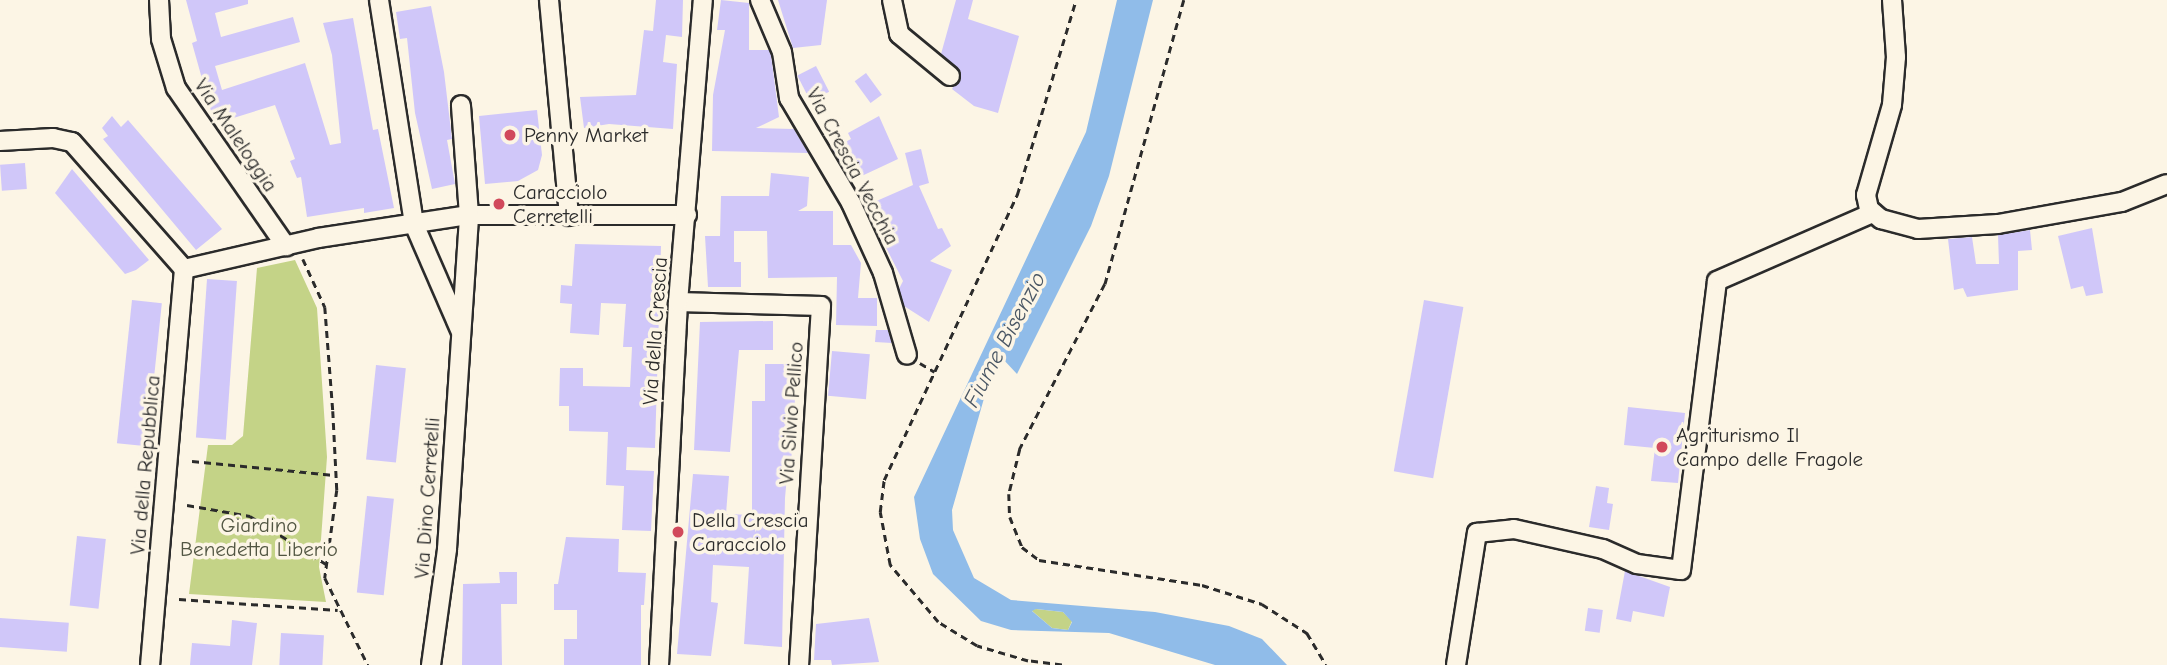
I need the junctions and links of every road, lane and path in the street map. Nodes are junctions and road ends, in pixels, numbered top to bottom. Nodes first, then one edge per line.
1 (159, 0) edge
2 (379, 0) edge
3 (549, 0) edge
4 (703, 0) edge
5 (760, 0) edge
6 (892, 0) edge
7 (1076, 0) edge
8 (1184, 0) edge
9 (1892, 0) edge
10 (950, 76) dead end
11 (461, 105) dead end
12 (0, 141) edge
13 (2167, 184) edge
14 (1873, 213) junction
15 (469, 215) junction
16 (687, 215) junction
17 (569, 216) junction
18 (414, 224) junction
19 (292, 250) junction
20 (184, 269) junction
21 (678, 302) junction
22 (461, 333) junction
23 (907, 355) dead end
24 (192, 461) dead end
25 (336, 475) junction
26 (187, 505) dead end
27 (326, 564) junction
28 (178, 599) dead end
29 (338, 610) junction
30 (361, 659) junction
31 (150, 665) edge
32 (358, 665) edge
33 (368, 665) edge
34 (431, 665) edge
35 (659, 665) edge
36 (799, 665) edge
37 (1062, 665) edge
38 (1326, 665) edge
39 (1457, 665) edge

1 - 19 street, Via Maleloggia
2 - 18 street, Via Dino Cerretelli
3 - 17 street
4 - 16 street, Via della Crescia
5 - 23 street, Via Crescia Vecchia
6 - 10 street
7 - 37 path
8 - 38 path
9 - 14 street
11 - 15 street, Via Dino Cerretelli
12 - 20 street
13 - 14 street
14 - 39 street
15 - 17 street
15 - 18 street
15 - 22 street, Via Dino Cerretelli
16 - 17 street
16 - 21 street, Via della Crescia
18 - 19 street
18 - 22 street, Via Dino Cerretelli
19 - 20 street
19 - 25 path
20 - 31 street, Via della Repubblica
21 - 35 street, Via della Crescia
21 - 36 street, Via Silvio Pellico
22 - 34 street, Via Dino Cerretelli
24 - 25 path
25 - 27 path
26 - 27 path
27 - 29 path
28 - 29 path
29 - 30 path
30 - 32 path
30 - 33 path

